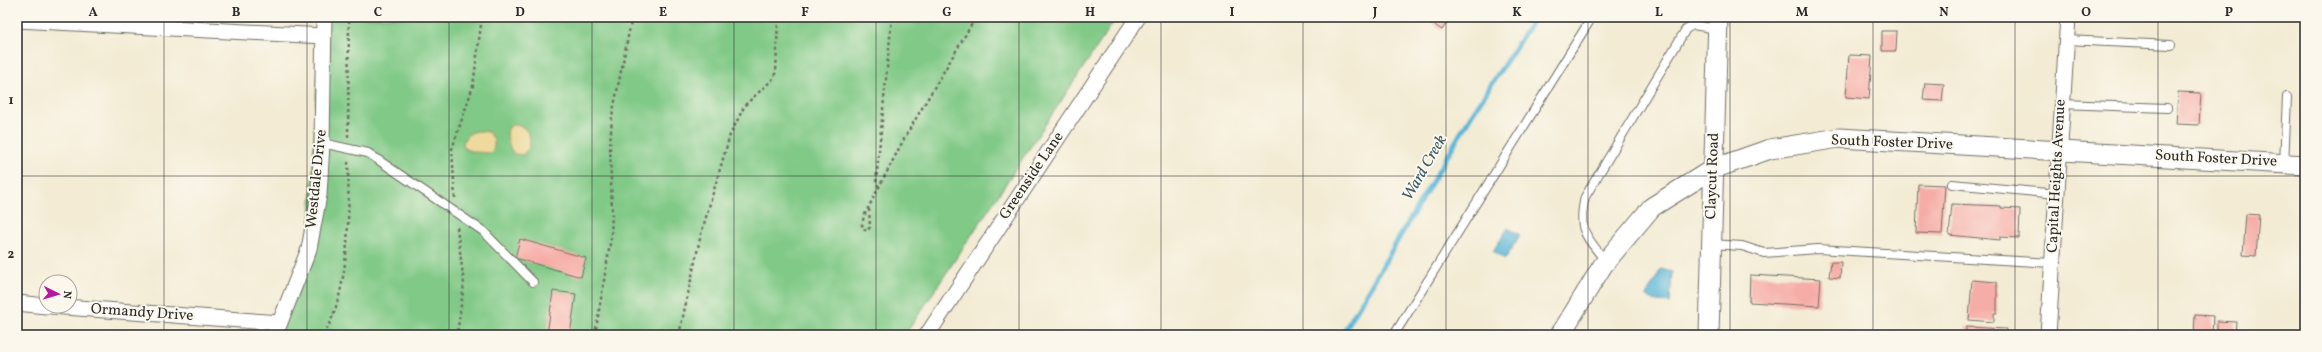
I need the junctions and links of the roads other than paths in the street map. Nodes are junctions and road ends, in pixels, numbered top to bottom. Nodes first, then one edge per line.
1 (324, 17) edge
2 (1138, 17) edge
3 (1592, 17) edge
4 (2068, 17) edge
5 (17, 20) edge
6 (1718, 23) edge
7 (324, 36) junction
8 (2066, 40) junction
9 (2171, 45) dead end
10 (2287, 97) dead end
11 (2061, 104) junction
12 (2167, 108) dead end
13 (322, 143) junction
14 (2059, 151) junction
15 (2284, 164) junction
16 (2305, 165) edge
17 (1713, 169) junction
18 (1952, 184) dead end
19 (2057, 194) junction
20 (1711, 244) junction
21 (1606, 262) junction
22 (2052, 263) junction
23 (533, 282) dead end
24 (17, 304) edge
25 (38, 305) edge
26 (78, 309) edge
27 (277, 329) edge
28 (927, 335) edge
29 (1394, 335) edge
30 (1560, 335) edge
31 (1709, 335) edge
32 (2048, 335) edge

1 - 7 street, Westdale Drive
2 - 28 street, Greenside Lane
3 - 29 lane
4 - 8 street, Capital Heights Avenue
5 - 7 street
6 - 17 street, Claycut Road
6 - 21 lane
7 - 13 street, Westdale Drive
8 - 9 lane
8 - 11 street, Capital Heights Avenue
10 - 15 lane
11 - 12 lane
11 - 14 street, Capital Heights Avenue
13 - 23 lane
13 - 27 street, Westdale Drive
14 - 15 street, South Foster Drive
14 - 17 street, South Foster Drive
14 - 19 street, Capital Heights Avenue
15 - 16 street, South Foster Drive
17 - 20 street, Claycut Road
17 - 21 street, South Foster Drive
18 - 19 lane
19 - 22 street, Capital Heights Avenue
20 - 22 lane
20 - 31 street, Claycut Road
21 - 30 street, South Foster Drive
22 - 32 street, Capital Heights Avenue
24 - 25 street
26 - 27 street, Ormandy Drive

